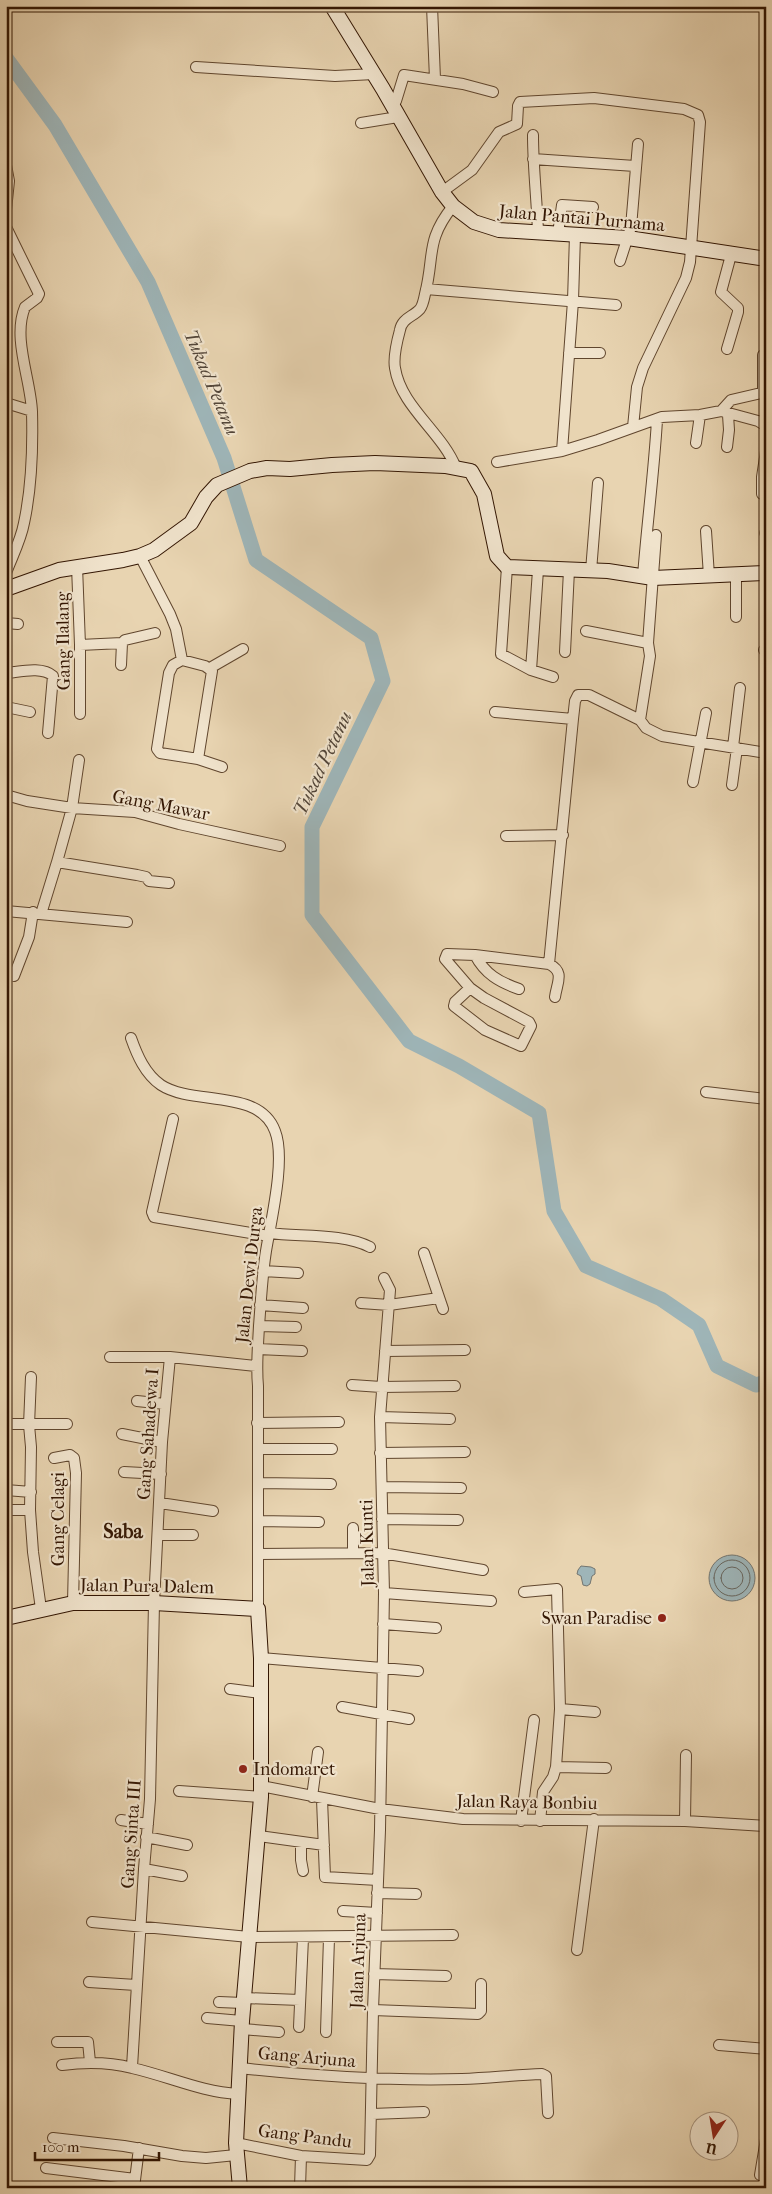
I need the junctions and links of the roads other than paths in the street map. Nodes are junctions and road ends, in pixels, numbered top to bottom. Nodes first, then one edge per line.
1 (332, 6) edge
2 (432, 6) edge
3 (196, 67) dead end
4 (374, 74) junction
5 (435, 79) junction
6 (493, 92) dead end
7 (391, 105) junction
8 (398, 117) junction
9 (361, 123) dead end
10 (533, 136) dead end
11 (638, 144) dead end
12 (533, 159) junction
13 (6, 165) edge
14 (636, 166) junction
15 (442, 192) junction
16 (453, 206) junction
17 (593, 207) dead end
18 (6, 210) edge
19 (6, 228) edge
20 (538, 233) junction
21 (558, 234) junction
22 (575, 235) junction
23 (628, 238) junction
24 (692, 248) junction
25 (730, 255) junction
26 (766, 260) edge
27 (620, 261) dead end
28 (426, 289) junction
29 (573, 301) junction
30 (616, 305) dead end
31 (727, 349) dead end
32 (569, 353) junction
33 (600, 353) dead end
34 (763, 355) dead end
35 (764, 393) edge
36 (6, 403) edge
37 (32, 411) junction
38 (724, 413) junction
39 (700, 415) junction
40 (657, 420) junction
41 (766, 426) edge
42 (633, 427) junction
43 (696, 443) dead end
44 (727, 446) dead end
45 (562, 451) junction
46 (766, 451) edge
47 (497, 462) dead end
48 (456, 468) junction
49 (598, 483) dead end
50 (762, 494) dead end
51 (706, 531) dead end
52 (656, 536) dead end
53 (140, 556) junction
54 (77, 566) junction
55 (507, 568) junction
56 (538, 570) junction
57 (568, 570) junction
58 (591, 571) junction
59 (6, 573) edge
60 (766, 573) edge
61 (709, 576) junction
62 (736, 576) junction
63 (648, 577) junction
64 (6, 589) edge
65 (736, 617) dead end
66 (6, 623) edge
67 (18, 624) dead end
68 (586, 632) dead end
69 (155, 633) dead end
70 (122, 643) junction
71 (648, 643) junction
72 (80, 645) junction
73 (243, 649) dead end
74 (565, 652) dead end
75 (182, 660) junction
76 (122, 665) dead end
77 (210, 668) junction
78 (531, 670) junction
79 (6, 673) edge
80 (553, 677) dead end
81 (740, 688) dead end
82 (6, 708) edge
83 (30, 712) dead end
84 (495, 712) dead end
85 (706, 713) dead end
86 (80, 714) dead end
87 (573, 720) junction
88 (640, 720) junction
89 (48, 733) dead end
90 (700, 744) junction
91 (735, 748) junction
92 (766, 754) edge
93 (198, 759) junction
94 (79, 760) dead end
95 (222, 767) dead end
96 (693, 782) dead end
97 (732, 784) dead end
98 (6, 795) edge
99 (72, 808) junction
100 (562, 835) junction
101 (506, 836) dead end
102 (280, 846) dead end
103 (57, 862) junction
104 (169, 883) dead end
105 (6, 911) edge
106 (37, 913) junction
107 (127, 922) dead end
108 (474, 955) junction
109 (549, 964) junction
110 (14, 976) dead end
111 (470, 988) junction
112 (519, 989) dead end
113 (555, 997) dead end
114 (131, 1038) dead end
115 (706, 1092) dead end
116 (766, 1099) edge
117 (173, 1119) dead end
118 (269, 1235) junction
119 (370, 1247) dead end
120 (424, 1253) dead end
121 (263, 1271) junction
122 (298, 1273) dead end
123 (384, 1278) dead end
124 (439, 1298) junction
125 (361, 1303) dead end
126 (260, 1305) junction
127 (389, 1305) junction
128 (303, 1308) dead end
129 (443, 1309) dead end
130 (259, 1326) junction
131 (296, 1327) dead end
132 (258, 1349) junction
133 (465, 1350) dead end
134 (302, 1351) dead end
135 (385, 1351) junction
136 (110, 1357) dead end
137 (170, 1357) junction
138 (256, 1366) junction
139 (31, 1377) dead end
140 (352, 1385) dead end
141 (454, 1386) dead end
142 (381, 1387) junction
143 (137, 1401) dead end
144 (165, 1404) junction
145 (380, 1417) junction
146 (450, 1419) dead end
147 (339, 1422) dead end
148 (257, 1423) junction
149 (6, 1424) edge
150 (67, 1424) dead end
151 (29, 1425) junction
152 (122, 1434) dead end
153 (162, 1442) junction
154 (258, 1449) junction
155 (332, 1449) dead end
156 (465, 1452) dead end
157 (380, 1453) junction
158 (54, 1458) dead end
159 (124, 1472) dead end
160 (161, 1474) junction
161 (258, 1483) junction
162 (331, 1484) dead end
163 (383, 1487) junction
164 (461, 1488) dead end
165 (6, 1490) edge
166 (31, 1492) junction
167 (160, 1503) junction
168 (6, 1510) edge
169 (30, 1510) junction
170 (212, 1511) dead end
171 (382, 1519) junction
172 (458, 1520) dead end
173 (258, 1521) junction
174 (319, 1522) dead end
175 (353, 1528) dead end
176 (158, 1535) junction
177 (193, 1535) dead end
178 (353, 1553) junction
179 (382, 1553) junction
180 (259, 1554) junction
181 (483, 1570) dead end
182 (524, 1592) dead end
183 (384, 1593) junction
184 (491, 1601) dead end
185 (154, 1602) junction
186 (73, 1603) junction
187 (41, 1609) junction
188 (258, 1609) junction
189 (6, 1618) edge
190 (383, 1624) junction
191 (436, 1628) dead end
192 (261, 1658) junction
193 (383, 1668) junction
194 (418, 1671) dead end
195 (230, 1689) dead end
196 (261, 1694) junction
197 (342, 1707) dead end
198 (560, 1709) junction
199 (595, 1712) dead end
200 (381, 1714) junction
201 (409, 1719) dead end
202 (534, 1720) dead end
203 (318, 1752) dead end
204 (686, 1755) dead end
205 (556, 1767) junction
206 (606, 1768) dead end
207 (179, 1791) dead end
208 (261, 1792) junction
209 (317, 1798) junction
210 (380, 1809) junction
211 (594, 1819) junction
212 (122, 1820) dead end
213 (521, 1821) junction
214 (540, 1821) junction
215 (686, 1821) junction
216 (148, 1824) junction
217 (766, 1826) edge
218 (259, 1836) junction
219 (146, 1837) junction
220 (301, 1842) junction
221 (187, 1845) dead end
222 (324, 1846) junction
223 (144, 1869) junction
224 (304, 1871) dead end
225 (182, 1876) dead end
226 (378, 1880) junction
227 (377, 1893) junction
228 (416, 1894) dead end
229 (343, 1911) dead end
230 (377, 1913) junction
231 (92, 1922) dead end
232 (141, 1927) junction
233 (453, 1935) dead end
234 (249, 1937) junction
235 (376, 1937) junction
236 (303, 1938) junction
237 (329, 1938) junction
238 (577, 1950) dead end
239 (374, 1974) junction
240 (446, 1976) dead end
241 (89, 1982) dead end
242 (481, 1984) dead end
243 (136, 1985) junction
244 (300, 2000) junction
245 (243, 2001) junction
246 (219, 2002) dead end
247 (373, 2010) junction
248 (207, 2018) dead end
249 (242, 2025) junction
250 (299, 2026) dead end
251 (279, 2032) dead end
252 (326, 2032) dead end
253 (57, 2042) dead end
254 (719, 2045) dead end
255 (766, 2049) edge
256 (90, 2062) junction
257 (62, 2065) dead end
258 (132, 2067) junction
259 (240, 2068) junction
260 (371, 2079) junction
261 (238, 2094) junction
262 (424, 2112) dead end
263 (548, 2113) dead end
264 (372, 2114) junction
265 (53, 2138) dead end
266 (766, 2139) edge
267 (139, 2148) junction
268 (236, 2149) junction
269 (301, 2156) junction
270 (764, 2157) edge
271 (369, 2159) joint
272 (46, 2168) dead end
273 (760, 2175) dead end
274 (135, 2183) edge
275 (240, 2188) edge
276 (300, 2188) edge

1 - 4 street, Jalan Pantai Purnama
2 - 5 street
3 - 4 street
4 - 7 street, Jalan Pantai Purnama
5 - 6 street
5 - 7 street
7 - 8 street, Jalan Pantai Purnama
8 - 9 street
8 - 15 street, Jalan Pantai Purnama
10 - 12 street
11 - 14 street
12 - 14 street
12 - 20 street
13 - 18 street
14 - 23 street
15 - 16 street, Jalan Pantai Purnama
15 - 24 street
16 - 20 street, Jalan Pantai Purnama
16 - 28 street
17 - 21 street
19 - 37 street
20 - 21 street, Jalan Pantai Purnama
21 - 22 street, Jalan Pantai Purnama
22 - 23 street, Jalan Pantai Purnama
22 - 29 street
23 - 24 street, Jalan Pantai Purnama
23 - 27 street
24 - 25 street, Jalan Pantai Purnama
24 - 42 street
25 - 26 street, Jalan Pantai Purnama
25 - 31 street
28 - 29 street
28 - 48 street
29 - 30 street
29 - 32 street
32 - 33 street
32 - 45 street
34 - 35 street
35 - 38 street
36 - 37 street
37 - 59 street
38 - 39 street
38 - 41 street
38 - 44 street
39 - 40 street
39 - 43 street
40 - 42 street
40 - 63 street
42 - 45 street
45 - 47 street
46 - 50 street
48 - 53 street
48 - 55 street
49 - 58 street
51 - 61 street
52 - 63 street
53 - 54 street
53 - 75 street
54 - 64 street
54 - 72 street, Gang Ilalang
55 - 56 street
55 - 78 street
56 - 57 street
56 - 78 street
57 - 58 street
57 - 74 street
58 - 63 street
60 - 62 street
61 - 62 street
61 - 63 street
62 - 65 street
63 - 71 street
66 - 67 street
68 - 71 street
69 - 70 street
70 - 72 street
70 - 76 street
71 - 88 street
72 - 86 street, Gang Ilalang
73 - 77 street
75 - 77 street
75 - 93 street
77 - 93 street
78 - 80 street
79 - 89 street
81 - 91 street
82 - 83 street
84 - 87 street
85 - 90 street
87 - 88 street
87 - 100 street
88 - 90 street
90 - 91 street
90 - 96 street
91 - 92 street
91 - 97 street
93 - 95 street
94 - 99 street
98 - 99 street, Gang Mawar
99 - 102 street, Gang Mawar
99 - 103 street
100 - 101 street
100 - 109 street
103 - 104 street
103 - 106 street
105 - 106 street
106 - 107 street
106 - 110 street
108 - 109 street
108 - 111 street
108 - 112 street
109 - 113 street
111 - 111 street
114 - 118 street, Jalan Dewi Durga
115 - 116 street
117 - 118 street
118 - 119 street
118 - 121 street, Jalan Dewi Durga
120 - 124 street
121 - 122 street
121 - 126 street, Jalan Dewi Durga
123 - 127 street, Jalan Kunti
124 - 127 street
124 - 129 street
125 - 127 street
126 - 128 street
126 - 130 street, Jalan Dewi Durga
127 - 135 street, Jalan Kunti
130 - 131 street
130 - 132 street, Jalan Dewi Durga
132 - 134 street
132 - 138 street, Jalan Dewi Durga
133 - 135 street
135 - 142 street, Jalan Kunti
136 - 137 street
137 - 138 street
137 - 144 street, Gang Sahadewa I
138 - 148 street, Jalan Dewi Durga
139 - 151 street
140 - 142 street
141 - 142 street
142 - 145 street, Jalan Kunti
143 - 144 street
144 - 153 street, Gang Sahadewa I
145 - 146 street
145 - 157 street, Jalan Kunti
147 - 148 street
148 - 154 street, Jalan Dewi Durga
149 - 151 street
150 - 151 street
151 - 166 street
152 - 153 street
153 - 160 street, Gang Sahadewa I
154 - 155 street
154 - 161 street, Jalan Dewi Durga
156 - 157 street
157 - 163 street, Jalan Kunti
158 - 186 street, Gang Celagi
159 - 160 street
160 - 167 street, Gang Sahadewa I
161 - 162 street
161 - 173 street, Jalan Dewi Durga
163 - 164 street
163 - 171 street, Jalan Kunti
165 - 166 street
166 - 169 street
167 - 170 street
167 - 176 street, Gang Sahadewa I
168 - 169 street
169 - 187 street
171 - 172 street
171 - 179 street, Jalan Kunti
173 - 174 street
173 - 180 street, Jalan Dewi Durga
175 - 178 street
176 - 177 street
176 - 185 street, Gang Sahadewa I
178 - 179 street
178 - 180 street
179 - 181 street
179 - 183 street, Jalan Kunti
180 - 188 street, Jalan Dewi Durga
182 - 198 street
183 - 184 street
183 - 190 street, Jalan Kunti
185 - 186 street, Jalan Pura Dalem
185 - 188 street, Jalan Pura Dalem
185 - 216 street, Gang Sinta III
186 - 187 street, Jalan Pura Dalem
187 - 189 street, Jalan Pura Dalem
188 - 192 street
190 - 191 street
190 - 193 street, Jalan Kunti
192 - 193 street
192 - 196 street
193 - 194 street
193 - 200 street, Jalan Kunti
195 - 196 street
196 - 208 street
197 - 200 street
198 - 199 street
198 - 205 street
200 - 201 street
200 - 210 street, Jalan Kunti
202 - 213 street
203 - 209 street
204 - 215 street
205 - 206 street
205 - 214 street
207 - 208 street, Jalan Raya Bonbiu
208 - 209 street, Jalan Raya Bonbiu
208 - 218 street
209 - 210 street, Jalan Raya Bonbiu
209 - 222 street
210 - 213 street, Jalan Raya Bonbiu
210 - 226 street, Jalan Arjuna
211 - 214 street, Jalan Raya Bonbiu
211 - 215 street, Jalan Raya Bonbiu
211 - 238 street
212 - 216 street
213 - 214 street, Jalan Raya Bonbiu
215 - 217 street, Jalan Raya Bonbiu
216 - 219 street, Gang Sinta III
218 - 220 street
218 - 234 street
219 - 221 street
219 - 223 street, Gang Sinta III
220 - 222 street
220 - 224 street
222 - 226 street
223 - 225 street
223 - 232 street, Gang Sinta III
226 - 227 street, Jalan Arjuna
227 - 228 street
227 - 230 street, Jalan Arjuna
229 - 230 street
230 - 235 street, Jalan Arjuna
231 - 232 street
232 - 234 street
232 - 243 street, Gang Sinta III
233 - 235 street
234 - 236 street
234 - 245 street
235 - 237 street
235 - 239 street, Jalan Arjuna
236 - 237 street
236 - 244 street
237 - 252 street
239 - 240 street
239 - 247 street, Jalan Arjuna
241 - 243 street
242 - 247 street
243 - 258 street, Gang Sinta III
244 - 245 street
244 - 250 street
245 - 246 street
245 - 249 street
247 - 260 street, Jalan Arjuna
248 - 249 street
249 - 251 street
249 - 259 street
253 - 256 street
254 - 255 street
256 - 257 street
256 - 258 street
258 - 261 street
259 - 260 street, Gang Arjuna
259 - 261 street
260 - 263 street, Gang Arjuna
260 - 264 street, Jalan Arjuna
261 - 268 street
262 - 264 street
264 - 271 street, Jalan Arjuna
265 - 267 street, Gang Pandu
266 - 270 street
267 - 268 street, Gang Pandu
267 - 274 street
268 - 269 street, Gang Pandu
268 - 275 street
269 - 271 street, Gang Pandu
269 - 276 street
270 - 273 street
272 - 274 street

